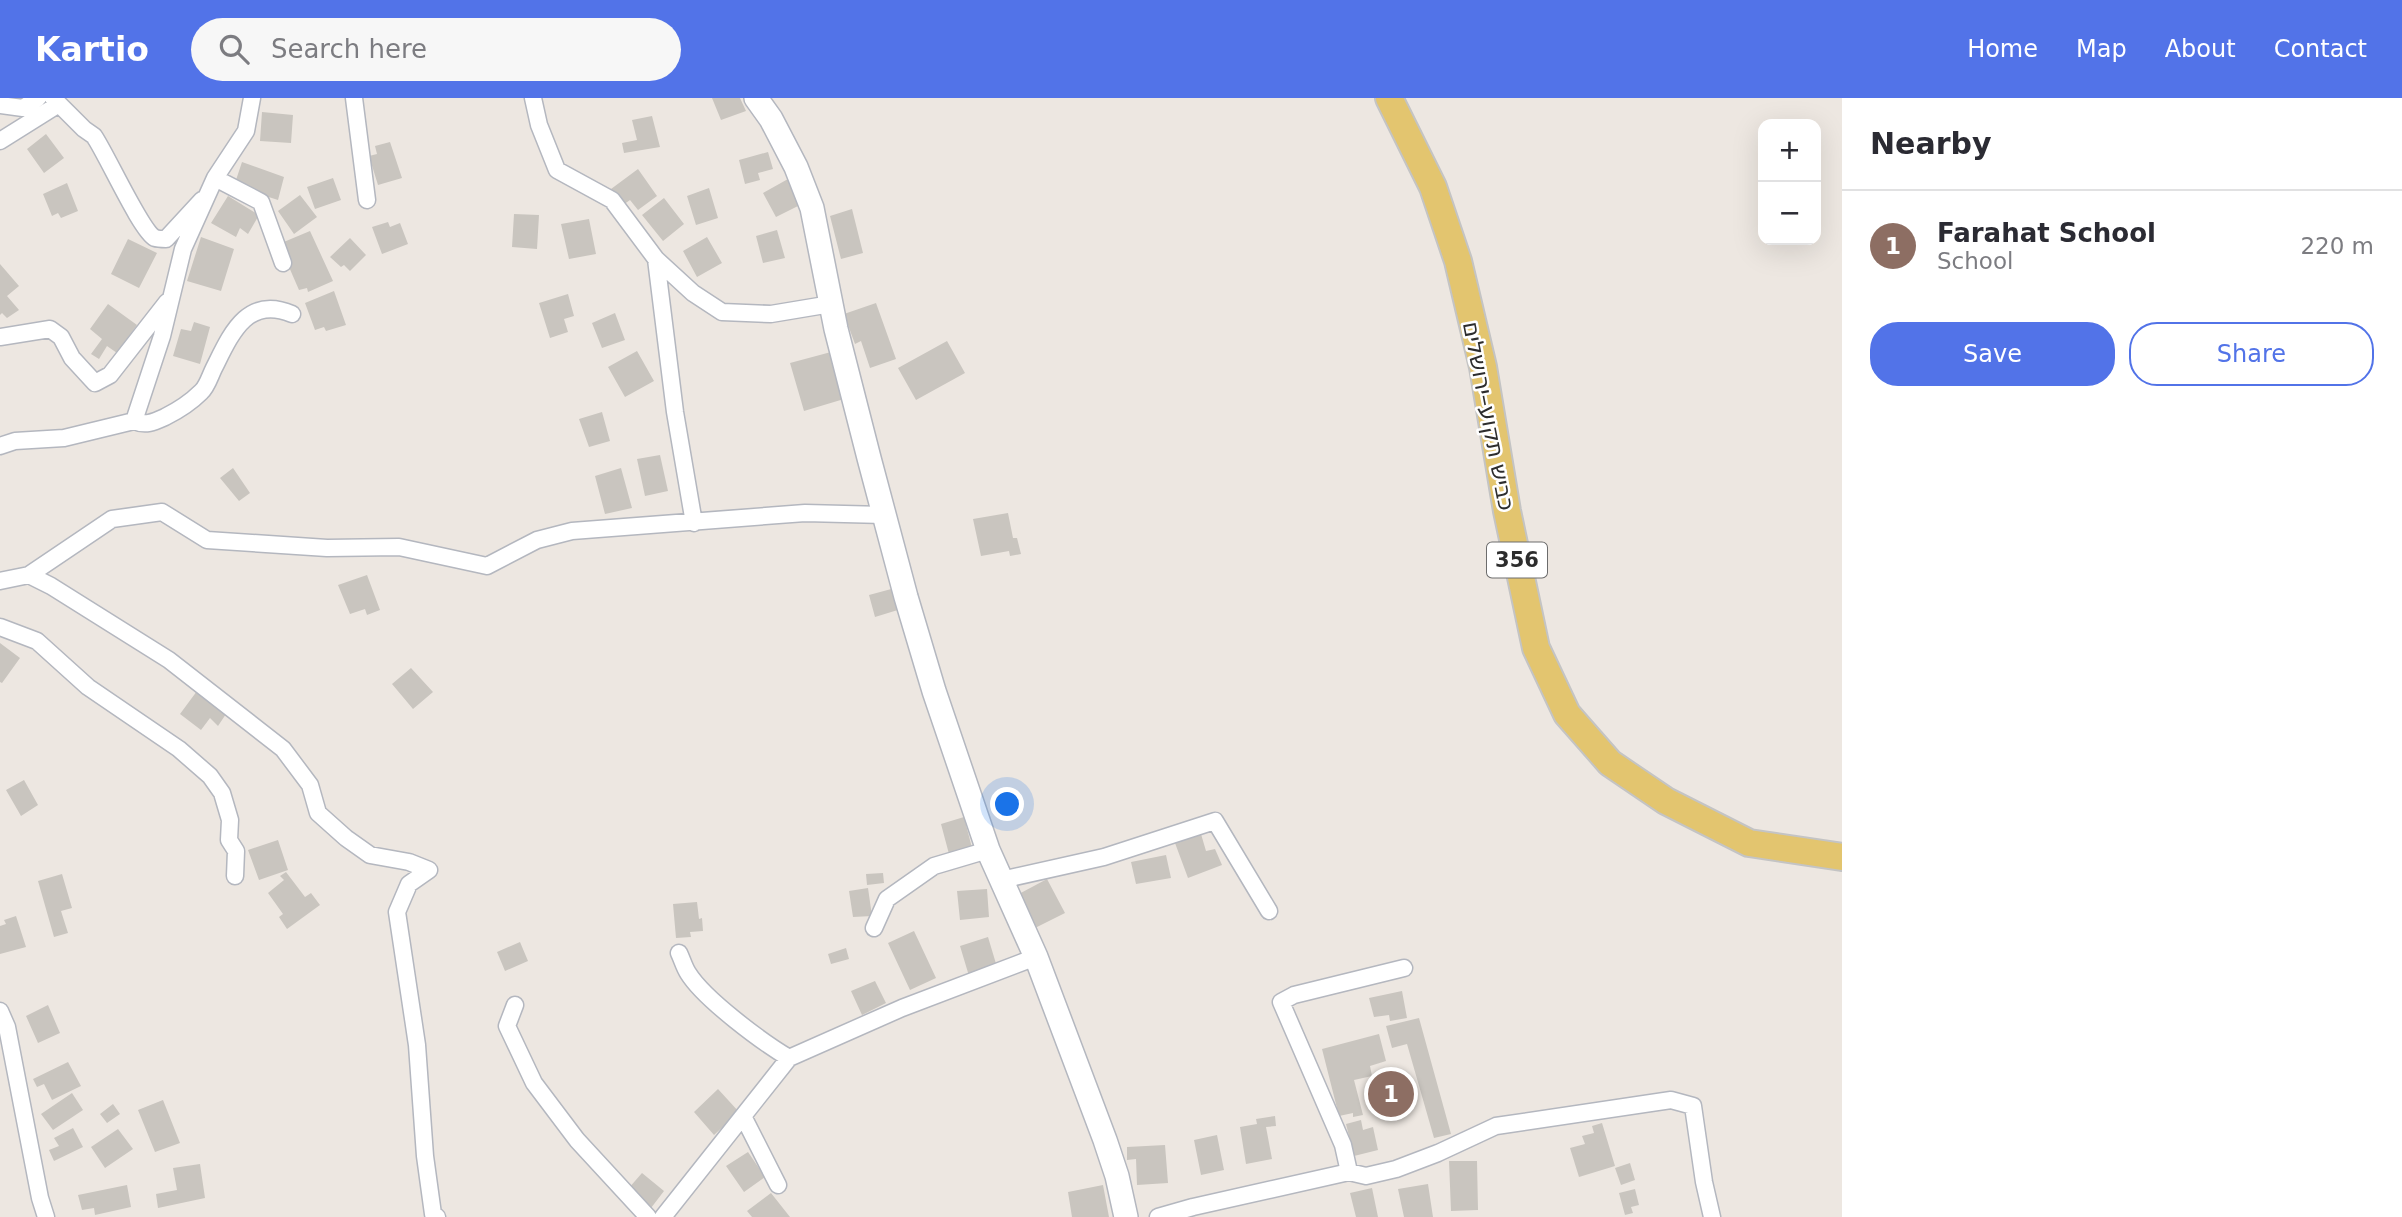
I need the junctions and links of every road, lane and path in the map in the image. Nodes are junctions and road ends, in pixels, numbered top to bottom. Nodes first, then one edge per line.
1 (38, 98) edge
2 (252, 98) edge
3 (354, 98) edge
4 (533, 98) edge
5 (756, 98) edge
6 (1389, 98) edge
7 (56, 101) edge
8 (0, 105) edge
9 (0, 141) edge
10 (215, 178) junction
11 (208, 194) junction
12 (367, 200) dead end
13 (656, 259) junction
14 (283, 263) dead end
15 (171, 297) junction
16 (831, 304) junction
17 (292, 314) dead end
18 (0, 337) edge
19 (134, 421) junction
20 (0, 446) edge
21 (884, 515) junction
22 (694, 523) junction
23 (29, 575) junction
24 (0, 581) edge
25 (0, 627) edge
26 (988, 850) junction
27 (1842, 857) edge
28 (235, 876) dead end
29 (1002, 880) junction
30 (1269, 911) dead end
31 (874, 929) dead end
32 (679, 953) dead end
33 (1036, 957) junction
34 (1404, 968) dead end
35 (515, 1004) dead end
36 (0, 1012) edge
37 (789, 1058) junction
38 (743, 1116) junction
39 (1349, 1172) junction
40 (778, 1185) dead end
41 (46, 1217) edge
42 (437, 1217) edge
43 (648, 1217) edge
44 (663, 1217) edge
45 (1126, 1217) edge
46 (1158, 1217) edge
47 (1712, 1217) edge

1 - 8 street
2 - 10 street
3 - 12 street
4 - 13 street
5 - 16 street
6 - 27 main road, כביש תקוע–ירושלים / 356
7 - 9 street
7 - 11 street
10 - 11 street
10 - 14 street
11 - 15 street
13 - 16 street
13 - 22 street
15 - 18 street
15 - 19 street
16 - 21 street
17 - 19 street
19 - 20 street
21 - 22 street
21 - 26 street
22 - 23 street
23 - 24 street
23 - 42 street
25 - 28 street
26 - 29 street
26 - 31 street
29 - 30 street
29 - 33 street
32 - 37 street
33 - 37 street
33 - 45 street
34 - 39 street
35 - 43 street
36 - 41 street
37 - 38 street
38 - 40 street
38 - 44 street
39 - 46 street
39 - 47 street

